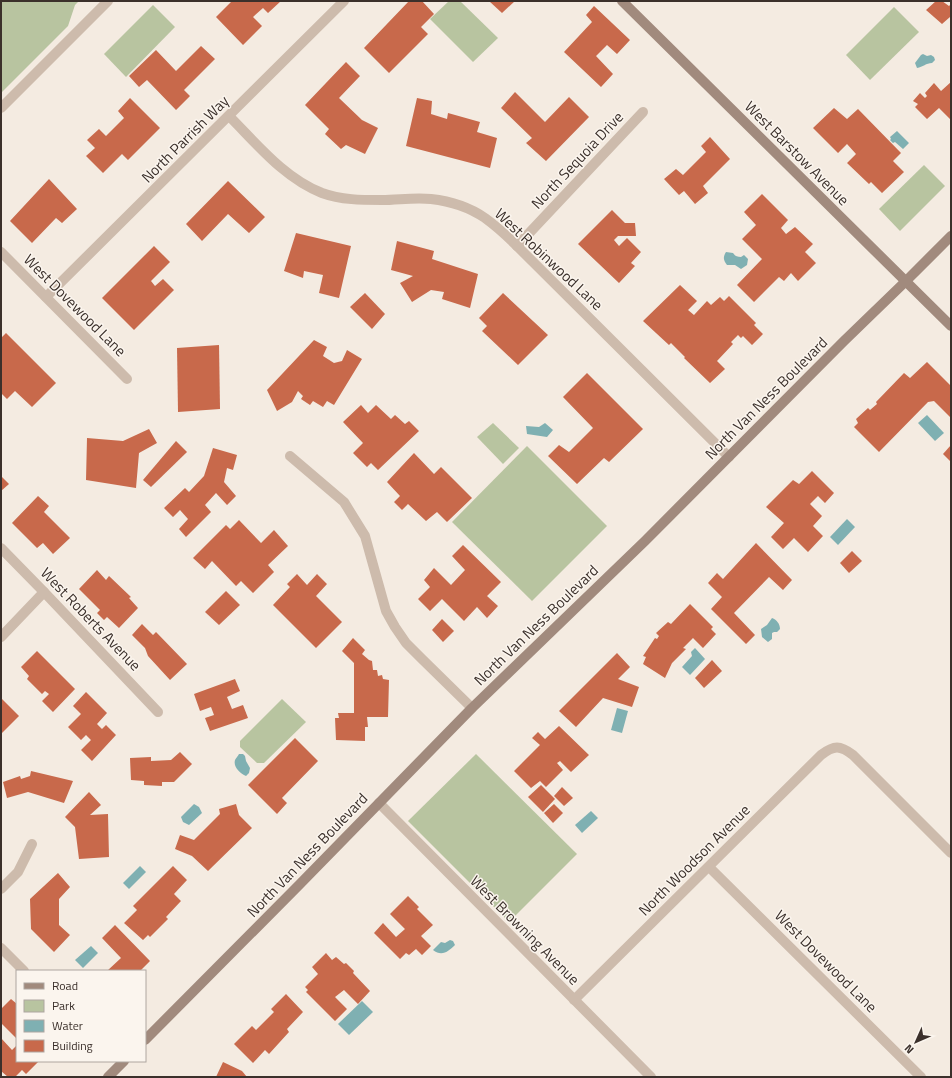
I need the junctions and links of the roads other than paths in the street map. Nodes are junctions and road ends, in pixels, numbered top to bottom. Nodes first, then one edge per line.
1 (108, 1) edge
2 (344, 1) edge
3 (622, 1) edge
4 (1, 108) edge
5 (643, 112) dead end
6 (229, 116) junction
7 (951, 236) edge
8 (517, 246) junction
9 (1, 252) edge
10 (906, 281) junction
11 (46, 297) junction
12 (951, 326) edge
13 (128, 379) dead end
14 (290, 456) dead end
15 (729, 457) junction
16 (1, 548) edge
17 (44, 592) junction
18 (1, 637) edge
19 (472, 708) junction
20 (158, 712) dead end
21 (379, 803) junction
22 (32, 844) dead end
23 (951, 853) edge
24 (709, 867) junction
25 (1, 889) edge
26 (1, 948) edge
27 (23, 970) edge
28 (574, 1000) junction
29 (146, 1039) edge
30 (119, 1063) edge
31 (108, 1077) edge
32 (651, 1077) edge
33 (921, 1077) edge

1 - 4 street
2 - 6 street, North Parrish Way
3 - 10 street, West Barstow Avenue
5 - 8 street, North Sequoia Drive
6 - 8 street, West Robinwood Lane
6 - 11 street, North Parrish Way
7 - 10 street, North Van Ness Boulevard
8 - 15 street, West Robinwood Lane
9 - 11 street, West Dovewood Lane
10 - 12 street, West Barstow Avenue
10 - 15 street, North Van Ness Boulevard
11 - 13 street, West Dovewood Lane
14 - 19 street
15 - 19 street, North Van Ness Boulevard
16 - 17 street, West Roberts Avenue
17 - 18 street
17 - 20 street, West Roberts Avenue
19 - 21 street, North Van Ness Boulevard
21 - 28 street, West Browning Avenue
21 - 29 street, North Van Ness Boulevard
22 - 25 street
23 - 24 street, North Woodson Avenue
24 - 28 street, North Woodson Avenue
24 - 33 street, West Dovewood Lane
26 - 27 street
28 - 32 street, West Browning Avenue
30 - 31 street

